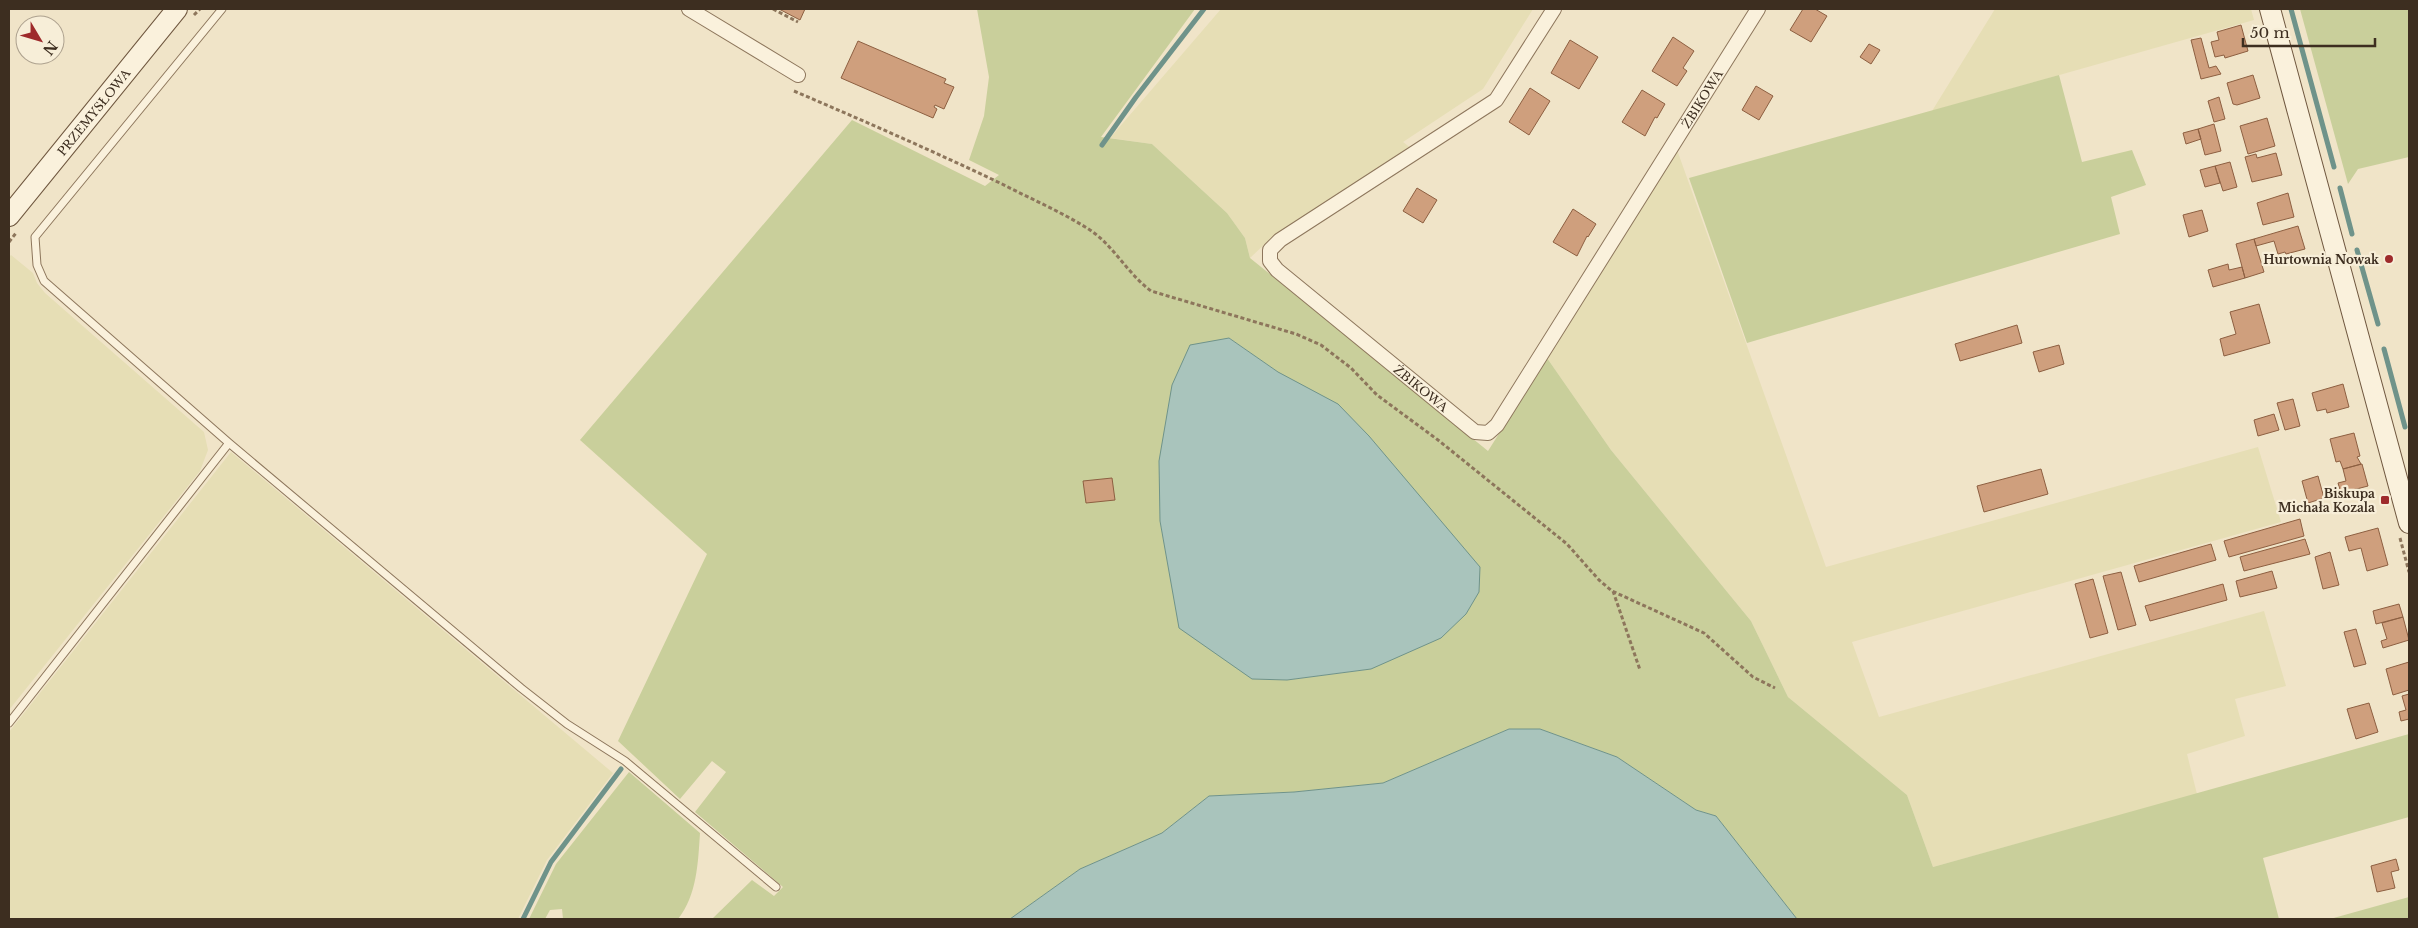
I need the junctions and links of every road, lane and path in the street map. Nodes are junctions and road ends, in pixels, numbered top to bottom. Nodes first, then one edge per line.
1 (177, 9) edge
2 (222, 9) edge
3 (689, 9) edge
4 (772, 9) edge
5 (1554, 9) edge
6 (1758, 9) edge
7 (2270, 9) edge
8 (798, 22) dead end
9 (798, 75) dead end
10 (790, 89) dead end
11 (9, 216) edge
12 (229, 443) junction
13 (2409, 523) edge
14 (1612, 591) junction
15 (1640, 670) dead end
16 (1775, 688) dead end
17 (9, 723) edge
18 (776, 887) dead end

1 - 11 street, PRZEMYSŁOWA
2 - 12 lane
3 - 9 street
4 - 8 path
5 - 6 street, ŻBIKOWA
7 - 13 street
10 - 14 path
12 - 17 lane
12 - 18 lane
14 - 15 path
14 - 16 path

